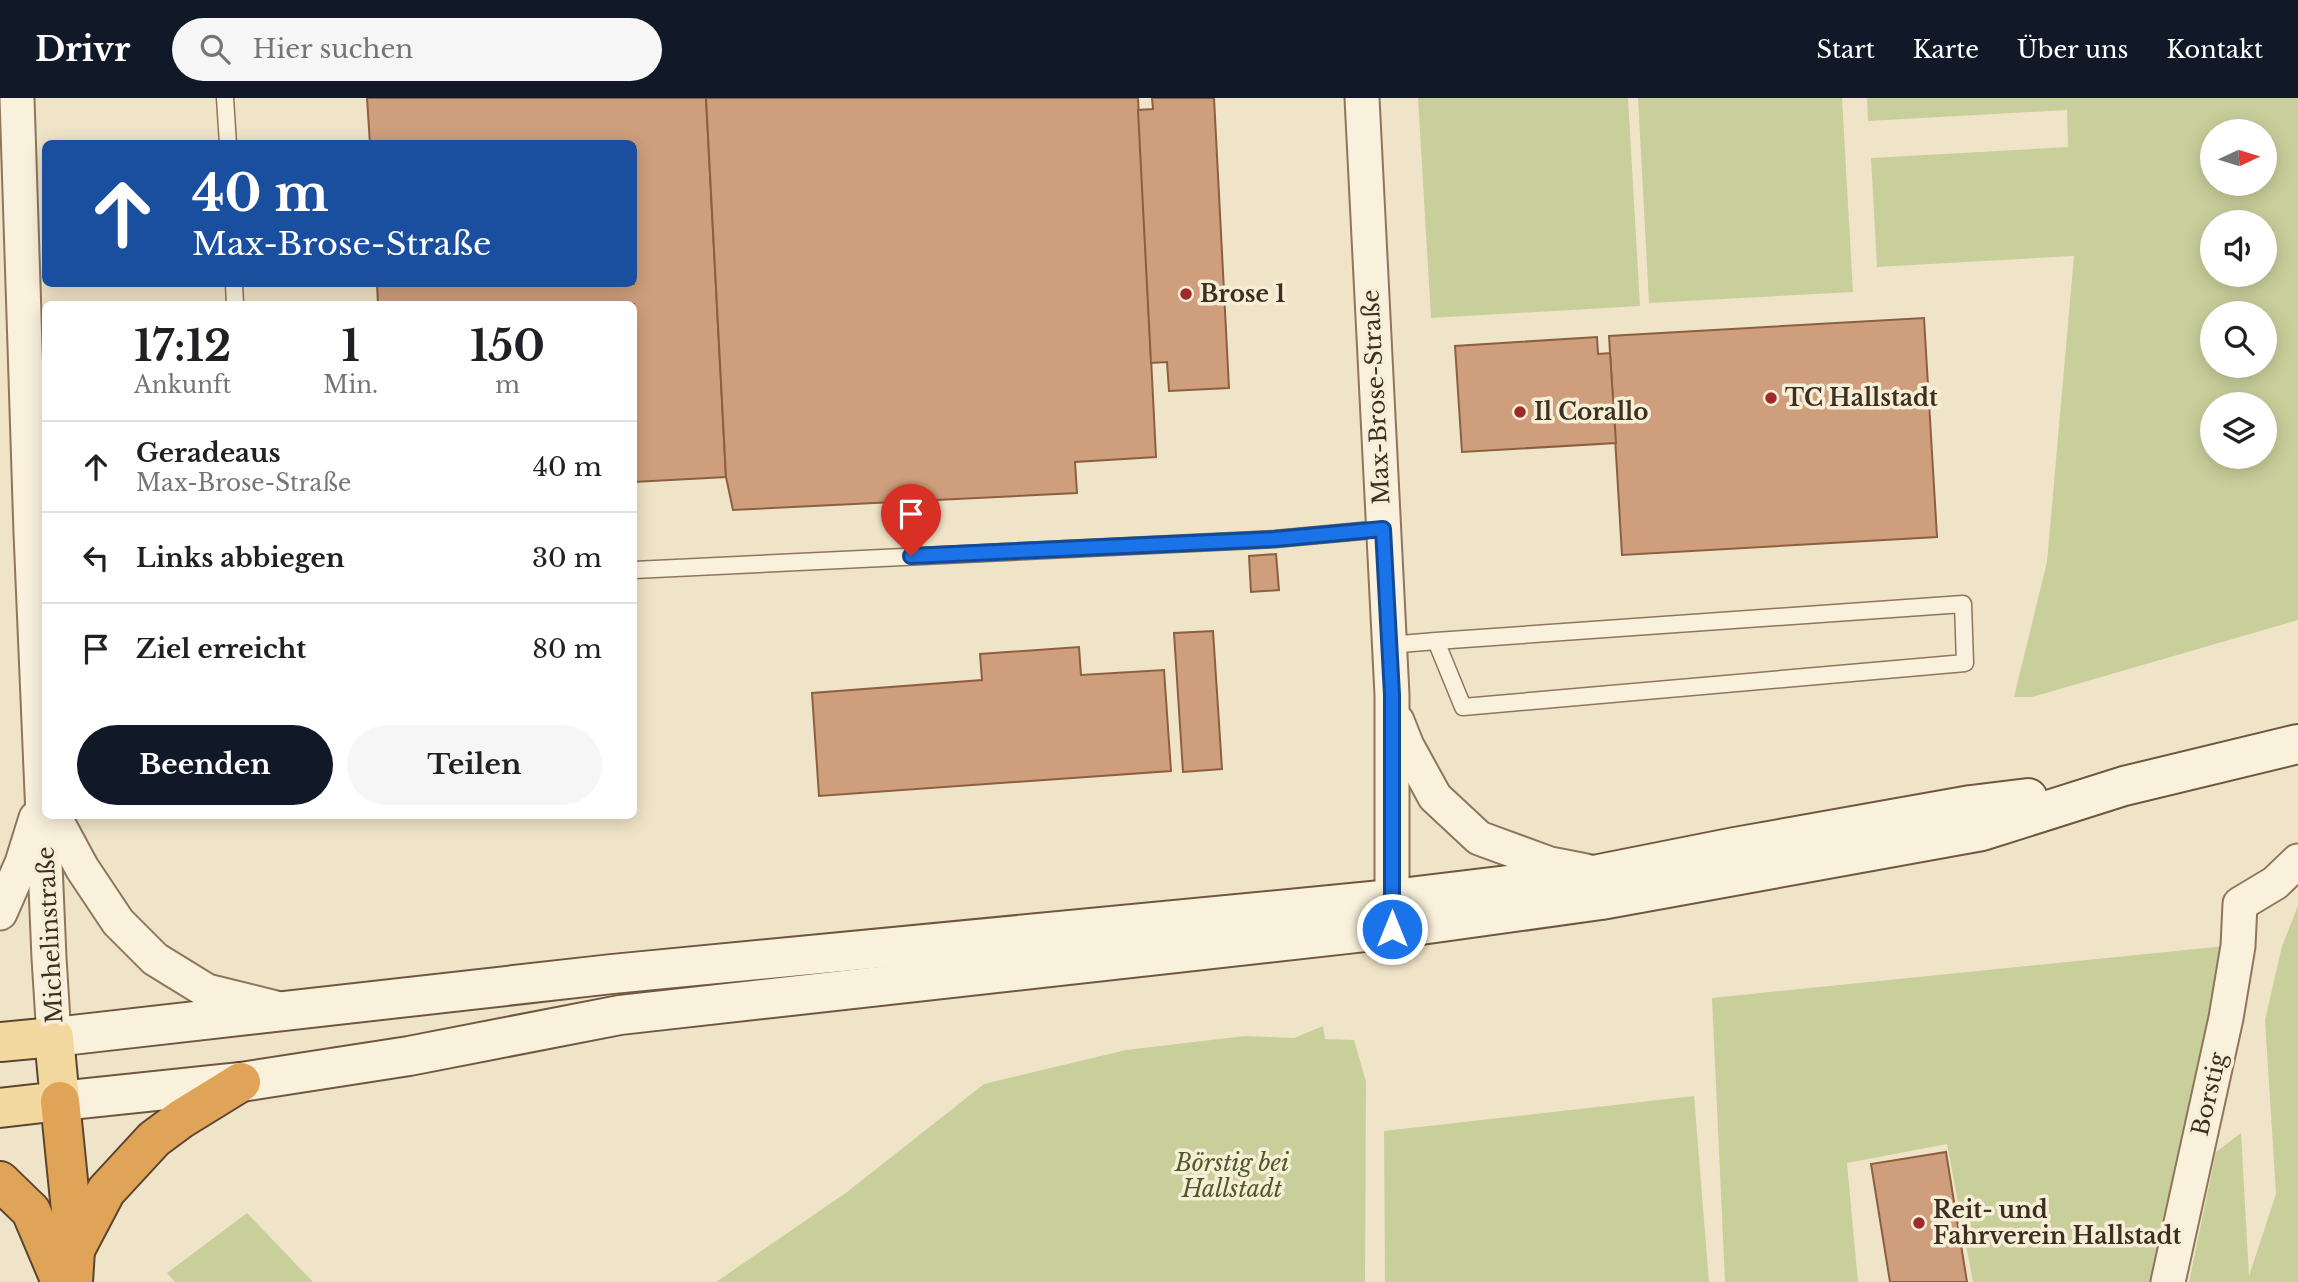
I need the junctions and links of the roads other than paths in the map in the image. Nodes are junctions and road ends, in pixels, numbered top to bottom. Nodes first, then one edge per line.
1 (17, 98) edge
2 (225, 98) edge
3 (1362, 98) edge
4 (228, 140) edge
5 (1383, 529) junction
6 (637, 570) edge
7 (1436, 641) junction
8 (1389, 645) junction
9 (1392, 702) junction
10 (42, 708) edge
11 (2298, 744) edge
12 (2124, 786) junction
13 (42, 818) edge
14 (48, 819) edge
15 (56, 819) edge
16 (2298, 861) edge
17 (1599, 874) junction
18 (0, 913) edge
19 (1392, 914) junction
20 (289, 1012) junction
21 (54, 1037) junction
22 (0, 1042) edge
23 (241, 1082) junction
24 (60, 1101) junction
25 (0, 1108) edge
26 (0, 1181) edge
27 (69, 1272) edge
28 (2168, 1282) edge

1 - 10 street, Michelinstraße
2 - 4 lane
3 - 5 street, Max-Brose-Straße
5 - 6 lane
5 - 8 street, Max-Brose-Straße
7 - 7 lane
7 - 8 lane
8 - 9 street, Max-Brose-Straße
9 - 17 street
9 - 19 street, Max-Brose-Straße
11 - 12 main road
12 - 17 main road
12 - 19 main road
13 - 18 street
14 - 21 street, Michelinstraße
15 - 20 street
16 - 28 street, Borstig
17 - 19 main road
19 - 20 main road
19 - 23 main road
20 - 21 main road
21 - 22 main road
21 - 24 main road, Michelinstraße
23 - 24 main road
23 - 27 highway
24 - 25 main road
24 - 27 highway
26 - 27 highway

